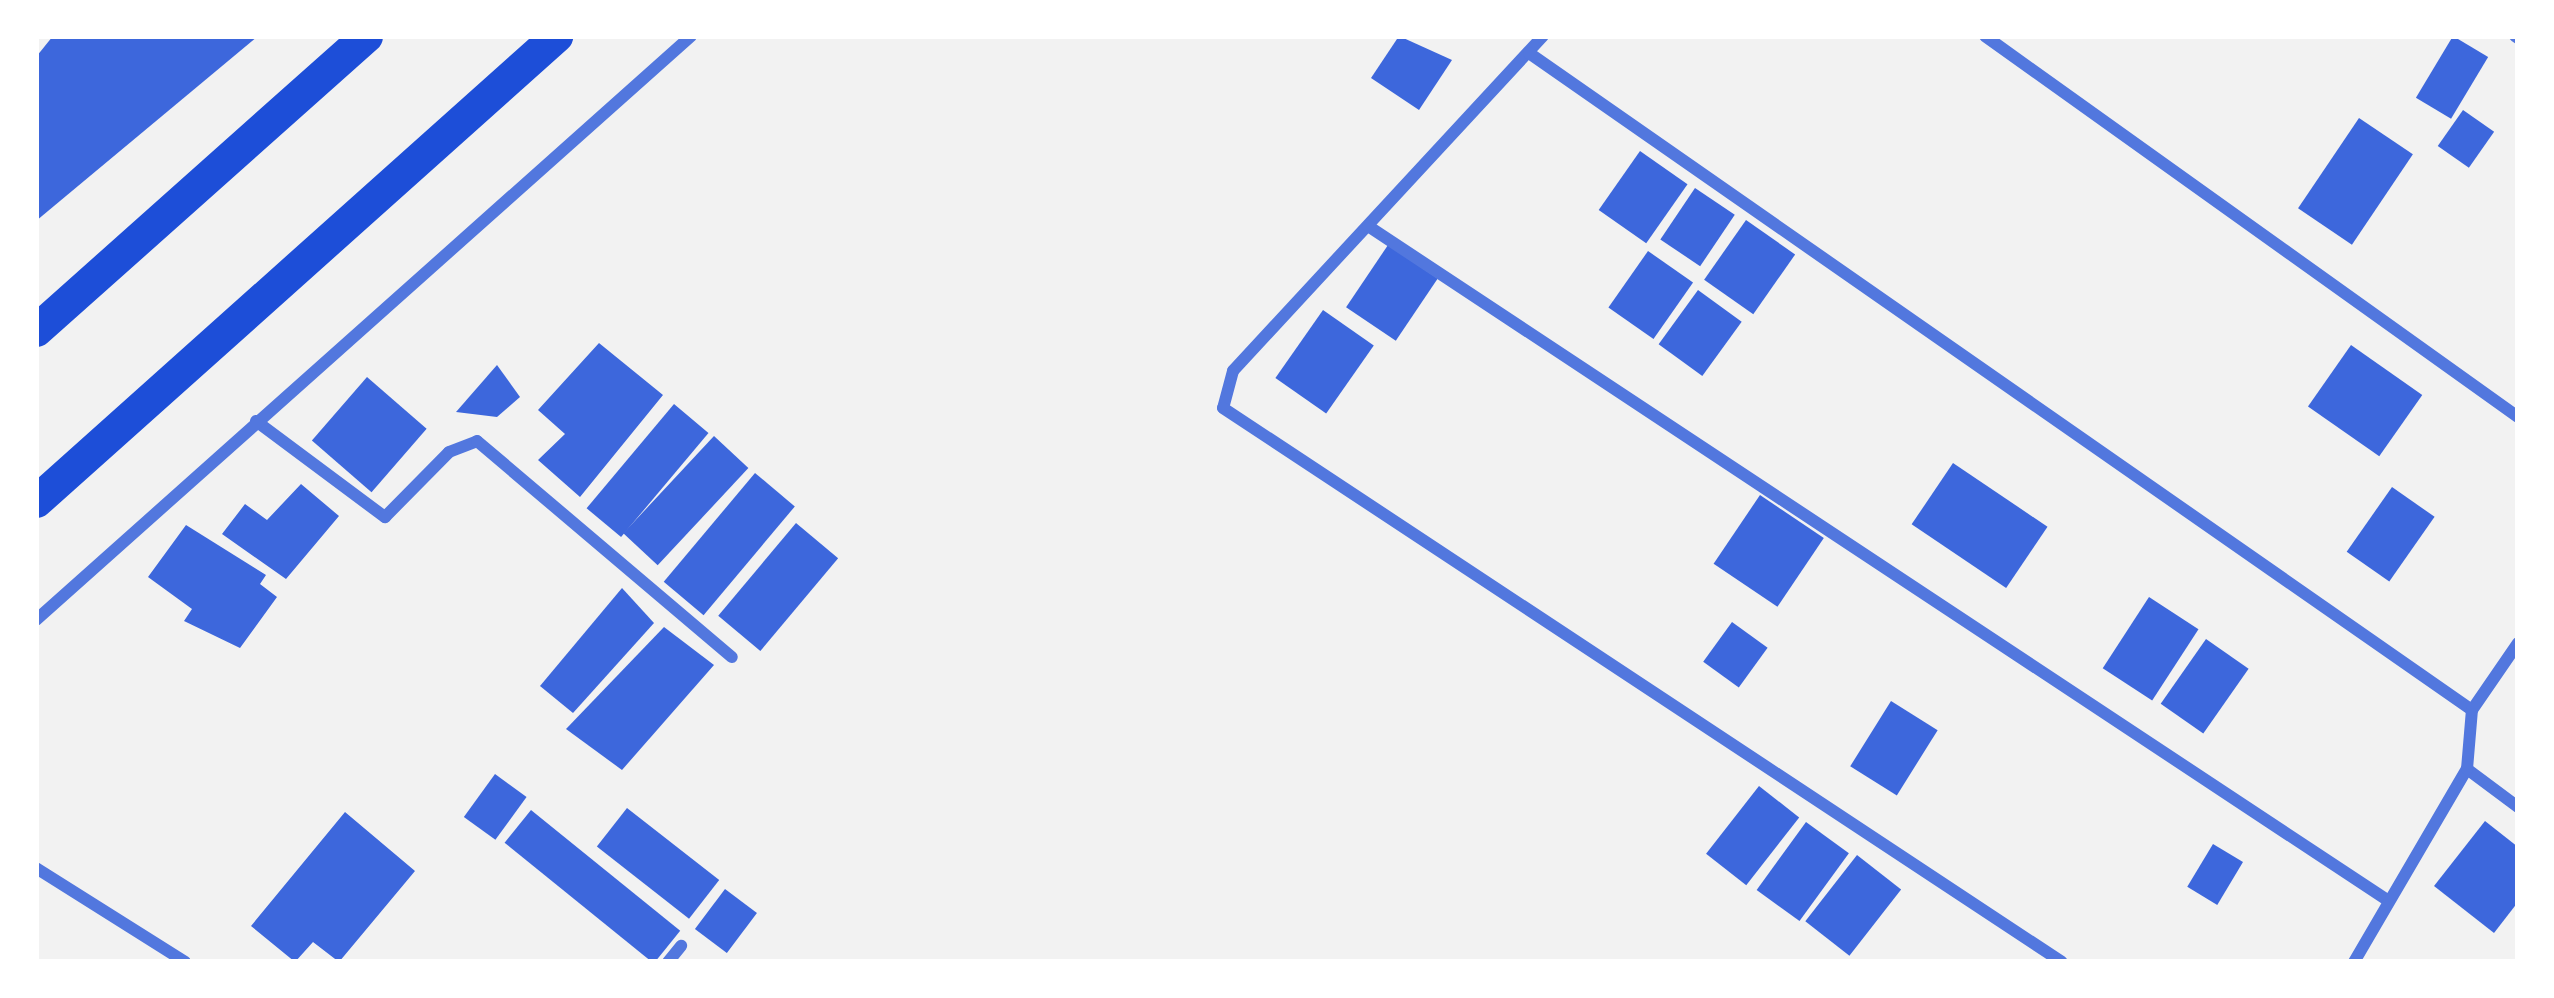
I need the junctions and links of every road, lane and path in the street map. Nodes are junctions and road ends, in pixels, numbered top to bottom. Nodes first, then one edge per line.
1 (366, 36) edge
2 (556, 36) edge
3 (692, 36) edge
4 (1544, 36) edge
5 (1985, 36) edge
6 (1529, 53) junction
7 (1368, 226) junction
8 (36, 330) edge
9 (2518, 417) edge
10 (256, 421) junction
11 (36, 501) edge
12 (36, 620) edge
13 (2518, 643) edge
14 (732, 657) dead end
15 (2472, 710) junction
16 (2467, 770) junction
17 (2518, 807) edge
18 (36, 868) edge
19 (2386, 901) junction
20 (680, 946) dead end
21 (185, 962) edge
22 (668, 962) edge
23 (2062, 962) edge
24 (2354, 962) edge

1 - 8 highway
2 - 11 highway
3 - 10 street
4 - 6 street
5 - 9 street
6 - 7 street
6 - 15 street
7 - 19 street
7 - 23 street
10 - 12 street
10 - 14 street
13 - 15 street
15 - 16 street
16 - 17 street
16 - 19 street
18 - 21 street
19 - 24 street
20 - 22 street

